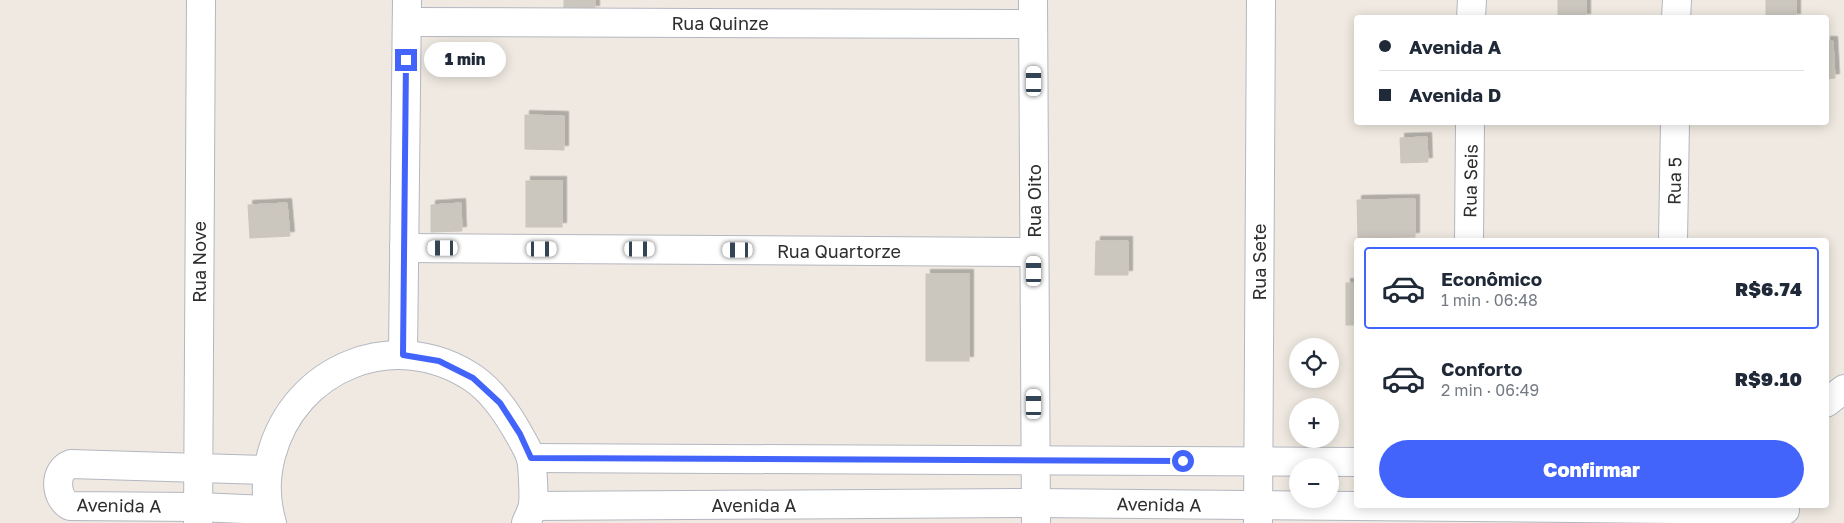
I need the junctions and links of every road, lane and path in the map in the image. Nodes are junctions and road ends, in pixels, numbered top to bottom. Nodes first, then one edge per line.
1 (201, 0) edge
2 (1260, 0) edge
3 (1472, 0) edge
4 (1677, 0) edge
5 (407, 11) edge
6 (1033, 12) edge
7 (1471, 15) edge
8 (1676, 15) edge
9 (1470, 125) edge
10 (1675, 125) edge
11 (1469, 238) edge
12 (1673, 238) edge
13 (404, 248) junction
14 (1034, 252) junction
15 (403, 355) junction
16 (1844, 389) edge
17 (1829, 401) edge
18 (531, 458) junction
19 (1035, 461) junction
20 (1257, 461) junction
21 (1354, 462) edge
22 (198, 467) junction
23 (267, 470) junction
24 (1467, 512) edge
25 (1669, 512) edge
26 (1036, 513) edge
27 (1787, 513) edge
28 (1258, 514) edge
29 (198, 515) edge
30 (529, 515) edge
31 (270, 516) edge

1 - 22 street, Rua Nove
2 - 20 street, Rua Sete
3 - 7 street
4 - 8 street
5 - 6 street, Rua Quinze
5 - 13 street
6 - 14 street, Rua Oito
9 - 11 street, Rua Seis
10 - 12 street, Rua 5
13 - 14 street, Rua Quartorze
13 - 15 street
14 - 19 street, Rua Oito
15 - 18 street, Avenida A
15 - 23 street, Avenida A
16 - 17 street
18 - 19 street
18 - 30 street, Avenida A
19 - 20 street
19 - 26 street, Rua Oito
20 - 21 street
20 - 28 street, Rua Sete
22 - 23 street, Avenida A
22 - 29 street, Rua Nove
22 - 29 street, Avenida A
23 - 31 street, Avenida A
24 - 25 street, Avenida A
24 - 28 street, Avenida A
25 - 27 street, Avenida A
26 - 28 street, Avenida A
26 - 30 street, Avenida A
29 - 31 street, Avenida A

